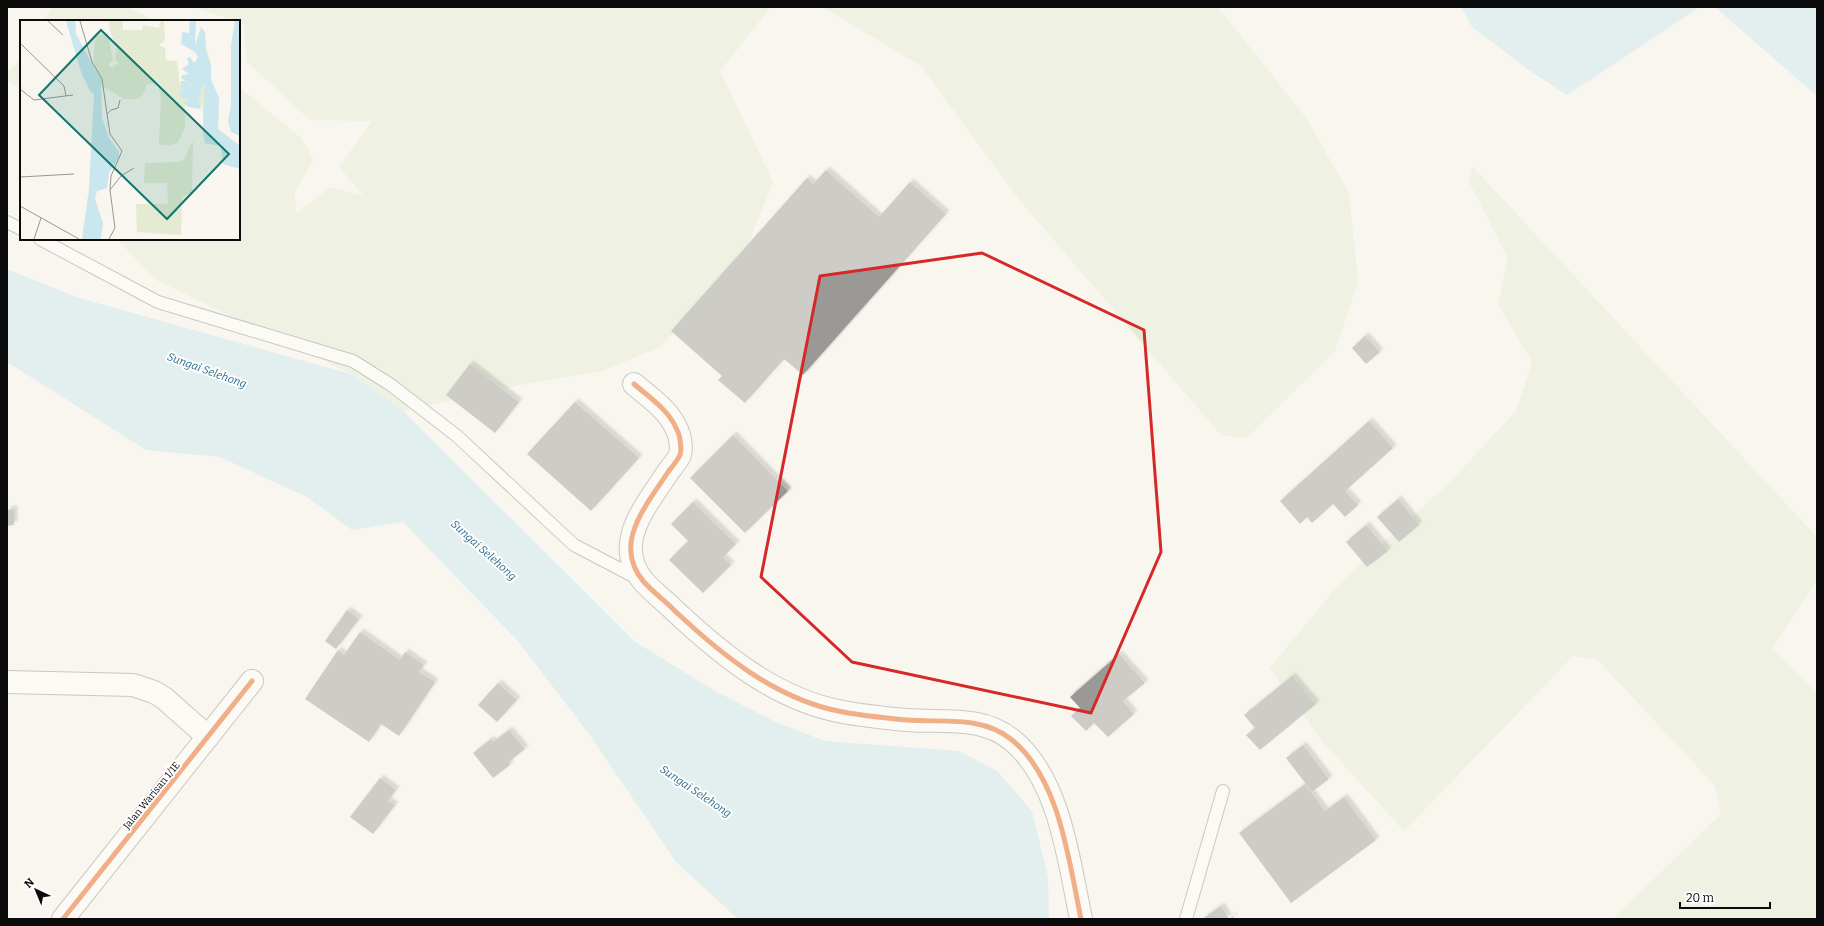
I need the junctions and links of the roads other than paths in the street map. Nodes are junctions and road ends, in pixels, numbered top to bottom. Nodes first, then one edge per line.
1 (7, 222) edge
2 (20, 228) edge
3 (42, 240) edge
4 (634, 384) dead end
5 (644, 581) junction
6 (7, 682) edge
7 (252, 682) dead end
8 (208, 737) junction
9 (1223, 790) dead end
10 (63, 919) edge
11 (1081, 919) edge
12 (1186, 919) edge

1 - 2 lane
3 - 5 lane
4 - 5 street
5 - 11 street
6 - 8 street
7 - 8 street, Jalan Warisan 1/1E
8 - 10 street, Jalan Warisan 1/1E
9 - 12 lane

